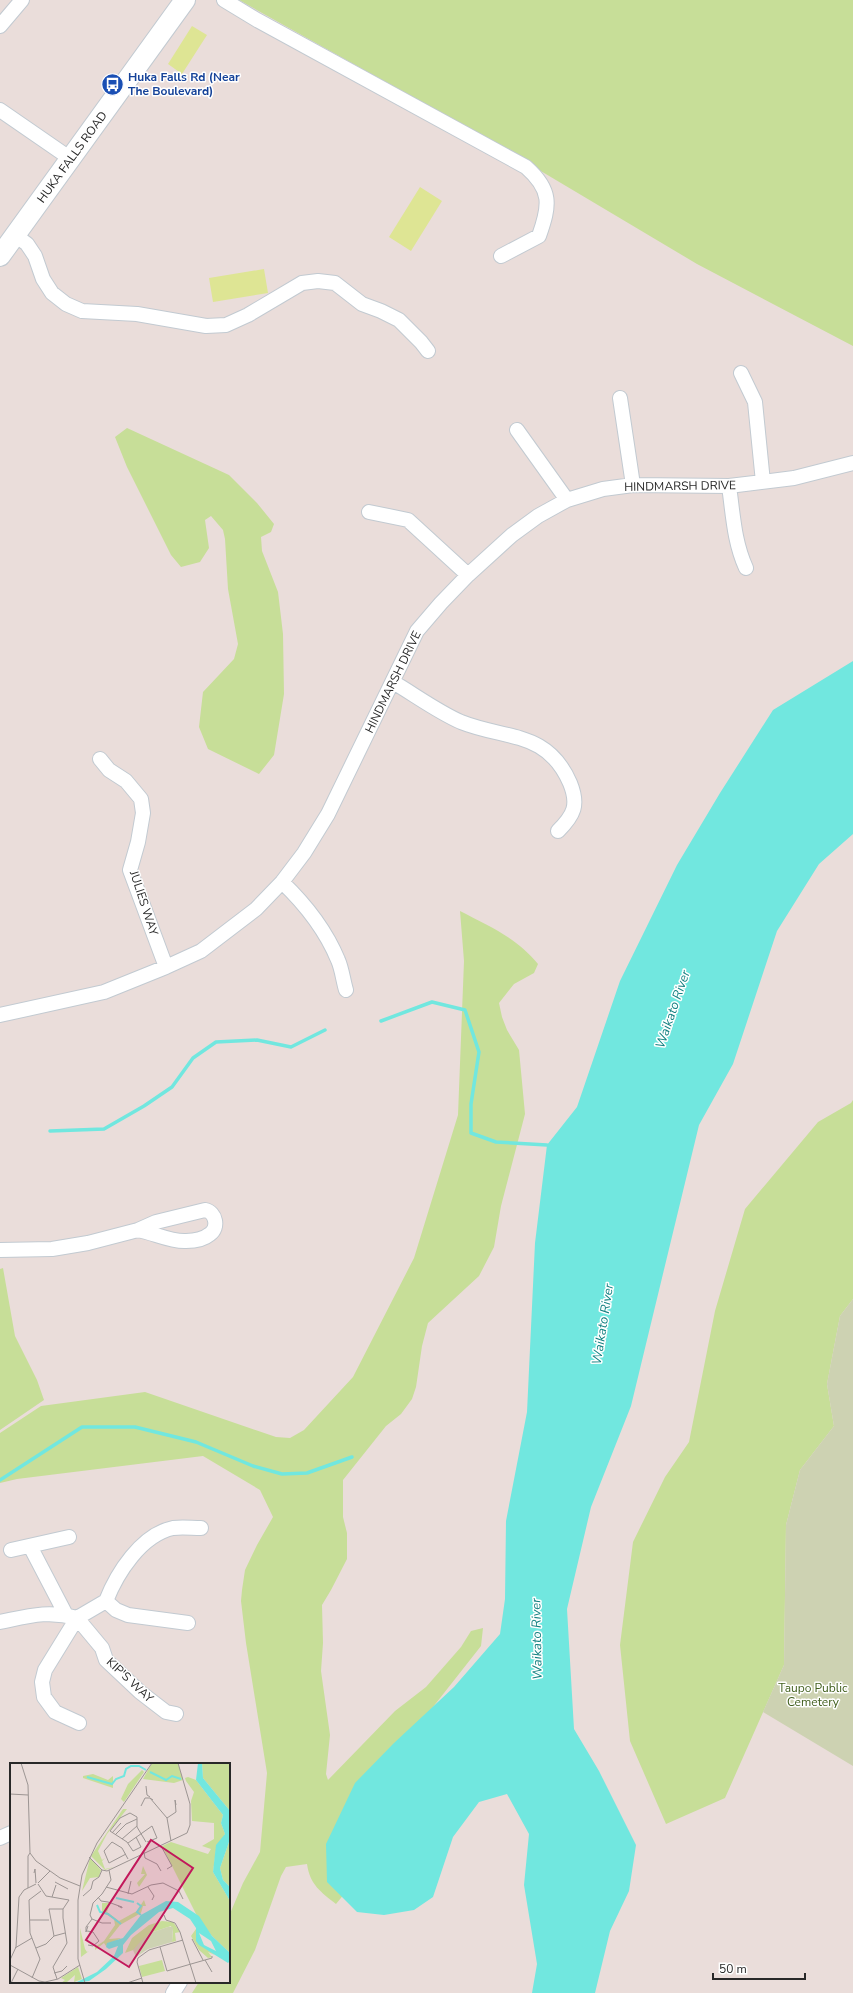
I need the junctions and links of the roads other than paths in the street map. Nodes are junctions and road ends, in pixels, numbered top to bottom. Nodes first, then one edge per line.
1 (22, 0) edge
2 (185, 0) edge
3 (224, 0) edge
4 (0, 26) edge
5 (0, 110) edge
6 (71, 159) junction
7 (15, 235) junction
8 (0, 256) edge
9 (501, 256) dead end
10 (428, 351) dead end
11 (740, 373) dead end
12 (620, 398) dead end
13 (517, 430) dead end
14 (853, 463) edge
15 (763, 482) junction
16 (633, 485) junction
17 (729, 486) junction
18 (567, 500) junction
19 (369, 512) dead end
20 (746, 568) dead end
21 (468, 576) junction
22 (393, 682) junction
23 (100, 759) dead end
24 (558, 831) dead end
25 (282, 882) junction
26 (166, 967) junction
27 (346, 990) dead end
28 (0, 1014) edge
29 (138, 1230) dead end
30 (0, 1250) edge
31 (201, 1528) dead end
32 (69, 1537) dead end
33 (30, 1546) junction
34 (11, 1550) dead end
35 (106, 1601) junction
36 (72, 1616) junction
37 (0, 1622) edge
38 (188, 1623) dead end
39 (176, 1714) dead end
40 (79, 1723) dead end
41 (10, 1833) edge
42 (0, 1838) edge
43 (179, 1983) edge
44 (173, 1993) edge

1 - 4 street
2 - 6 street, HUKA FALLS ROAD
3 - 9 street
5 - 6 street
6 - 7 street, HUKA FALLS ROAD
7 - 8 street, HUKA FALLS ROAD
7 - 10 street
11 - 15 street
12 - 16 street
13 - 18 street
14 - 15 street, HINDMARSH DRIVE
15 - 17 street, HINDMARSH DRIVE
16 - 17 street, HINDMARSH DRIVE
16 - 18 street, HINDMARSH DRIVE
17 - 20 street
18 - 21 street, HINDMARSH DRIVE
19 - 21 street
21 - 22 street, HINDMARSH DRIVE
22 - 24 street
22 - 25 street, HINDMARSH DRIVE
23 - 26 street, JULIES WAY
25 - 26 street, HINDMARSH DRIVE
25 - 27 street
26 - 28 street, HINDMARSH DRIVE
29 - 30 street
31 - 35 street
32 - 33 street
33 - 34 street
33 - 36 street, KIP'S WAY
35 - 36 street
35 - 38 street
36 - 37 street
36 - 39 street, KIP'S WAY
36 - 40 street
41 - 42 street
43 - 44 street

